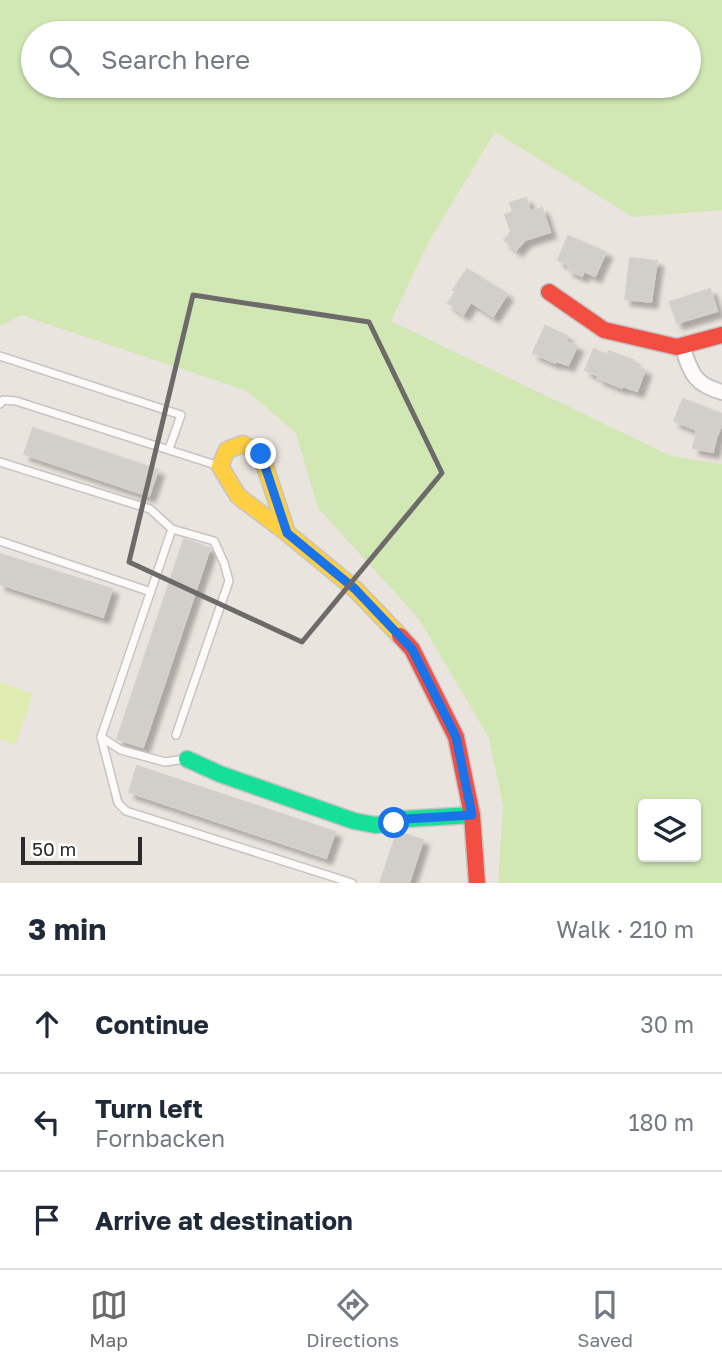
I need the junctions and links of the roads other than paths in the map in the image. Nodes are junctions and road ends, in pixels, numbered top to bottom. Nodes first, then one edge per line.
1 (549, 292) dead end
2 (722, 335) edge
3 (682, 346) junction
4 (0, 355) edge
5 (722, 392) edge
6 (0, 404) edge
7 (169, 449) junction
8 (0, 463) edge
9 (220, 466) junction
10 (172, 529) junction
11 (287, 533) junction
12 (0, 541) edge
13 (151, 592) junction
14 (176, 735) dead end
15 (100, 737) junction
16 (187, 759) joint
17 (472, 815) junction
18 (352, 883) edge
19 (478, 883) edge

1 - 3 street
2 - 3 street
3 - 5 street
4 - 7 lane
6 - 7 lane
7 - 9 lane
8 - 10 lane
9 - 11 street
9 - 11 street
10 - 13 lane
10 - 14 lane
11 - 17 street
12 - 13 lane
13 - 15 lane
15 - 16 lane
15 - 18 lane
16 - 17 street
17 - 19 street

